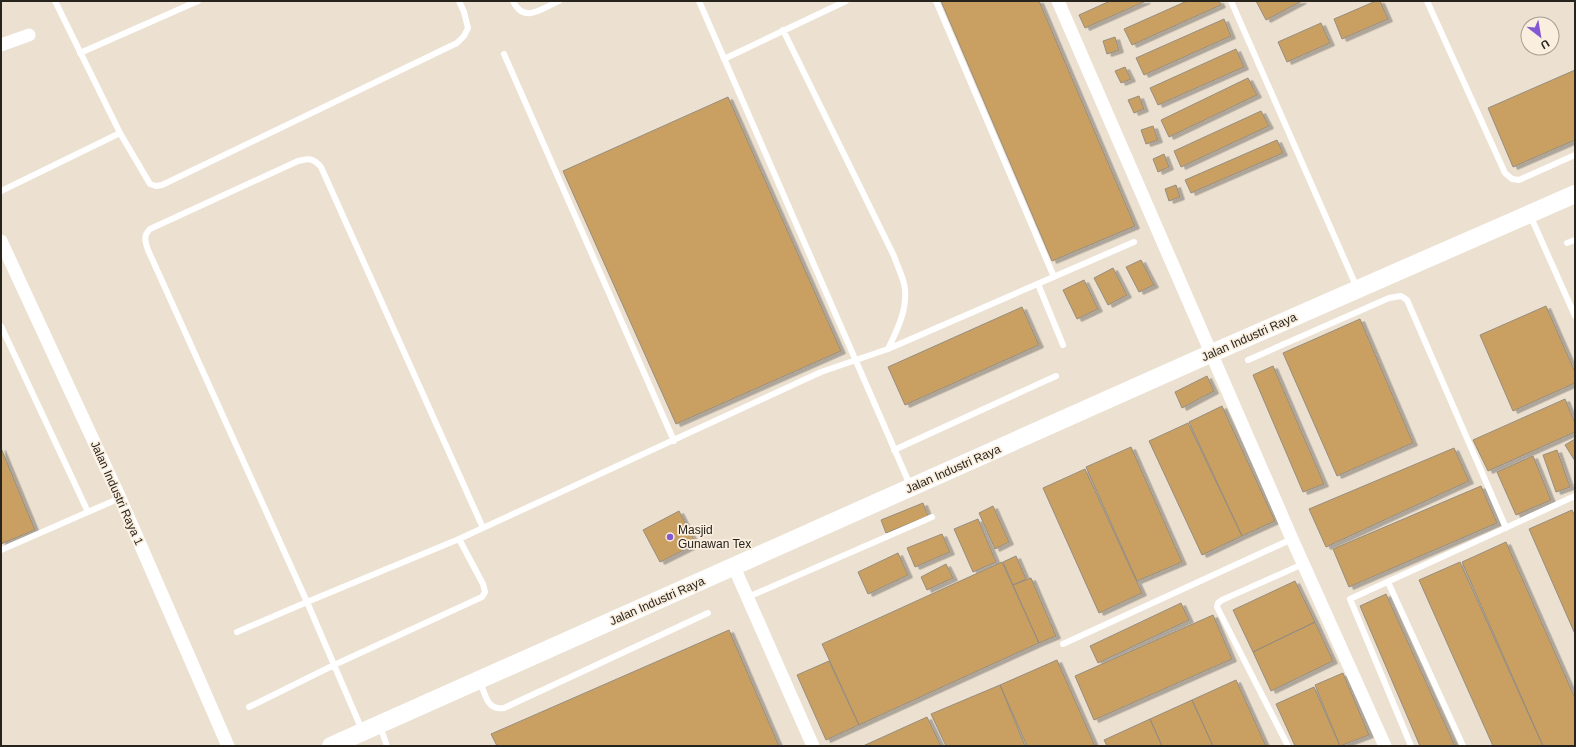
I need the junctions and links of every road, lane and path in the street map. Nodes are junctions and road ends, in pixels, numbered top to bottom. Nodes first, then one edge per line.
1 (55, 1) edge
2 (198, 1) edge
3 (459, 1) edge
4 (513, 1) edge
5 (559, 1) edge
6 (699, 1) edge
7 (846, 1) edge
8 (936, 1) edge
9 (1058, 1) edge
10 (1231, 1) edge
11 (1427, 1) edge
12 (783, 30) junction
13 (29, 34) dead end
14 (1, 45) edge
15 (80, 53) junction
16 (504, 54) dead end
17 (724, 59) junction
18 (120, 133) junction
19 (1575, 155) edge
20 (1, 191) edge
21 (1575, 194) edge
22 (1529, 214) junction
23 (1575, 240) edge
24 (1, 241) edge
25 (1134, 242) dead end
26 (1567, 243) dead end
27 (1054, 277) junction
28 (1038, 284) junction
29 (1358, 289) junction
30 (1575, 316) edge
31 (1, 326) edge
32 (1063, 345) dead end
33 (888, 349) junction
34 (1212, 353) junction
35 (1248, 360) dead end
36 (856, 362) junction
37 (1056, 376) dead end
38 (674, 441) junction
39 (894, 450) junction
40 (911, 488) junction
41 (1575, 496) edge
42 (120, 498) junction
43 (88, 512) junction
44 (932, 517) dead end
45 (483, 528) junction
46 (1506, 528) junction
47 (460, 539) junction
48 (1292, 539) junction
49 (1, 550) edge
50 (1303, 564) junction
51 (734, 567) junction
52 (1388, 582) junction
53 (748, 597) junction
54 (306, 602) junction
55 (708, 613) dead end
56 (238, 632) dead end
57 (1063, 644) dead end
58 (334, 665) junction
59 (479, 680) junction
60 (249, 707) dead end
61 (380, 725) junction
62 (363, 732) junction
63 (228, 746) edge
64 (331, 746) edge
65 (387, 746) edge
66 (813, 746) edge
67 (1288, 746) edge
68 (1384, 746) edge
69 (1411, 746) edge
70 (1463, 746) edge

1 - 15 lane
2 - 15 lane
3 - 18 lane
4 - 5 lane
6 - 17 lane
7 - 12 lane
8 - 27 lane
9 - 34 street
10 - 29 lane
11 - 19 lane
12 - 17 lane
12 - 33 lane
13 - 14 street
15 - 18 lane
16 - 38 lane
17 - 36 lane
18 - 20 lane
21 - 22 street, Jalan Industri Raya
22 - 29 street, Jalan Industri Raya
22 - 30 lane
23 - 26 lane
24 - 42 street, Jalan Industri Raya 1
25 - 27 lane
27 - 28 lane
28 - 32 lane
28 - 33 lane
29 - 34 street, Jalan Industri Raya
31 - 43 lane
33 - 36 lane
34 - 40 street, Jalan Industri Raya
34 - 48 street
35 - 46 lane
36 - 38 lane
36 - 39 lane
37 - 39 lane
38 - 45 lane
39 - 40 lane
40 - 51 street, Jalan Industri Raya
41 - 46 lane
42 - 43 lane
42 - 63 street, Jalan Industri Raya 1
43 - 49 lane
44 - 53 lane
45 - 47 lane
45 - 54 lane
46 - 52 lane
47 - 54 lane
47 - 58 lane
48 - 50 street
48 - 57 lane
50 - 67 lane
50 - 68 street
51 - 53 street
51 - 59 street, Jalan Industri Raya
52 - 69 lane
52 - 70 lane
53 - 66 street
54 - 56 lane
54 - 58 lane
55 - 59 lane
58 - 60 lane
58 - 62 lane
59 - 61 street, Jalan Industri Raya
61 - 62 street, Jalan Industri Raya
61 - 65 lane
62 - 64 street, Jalan Industri Raya

